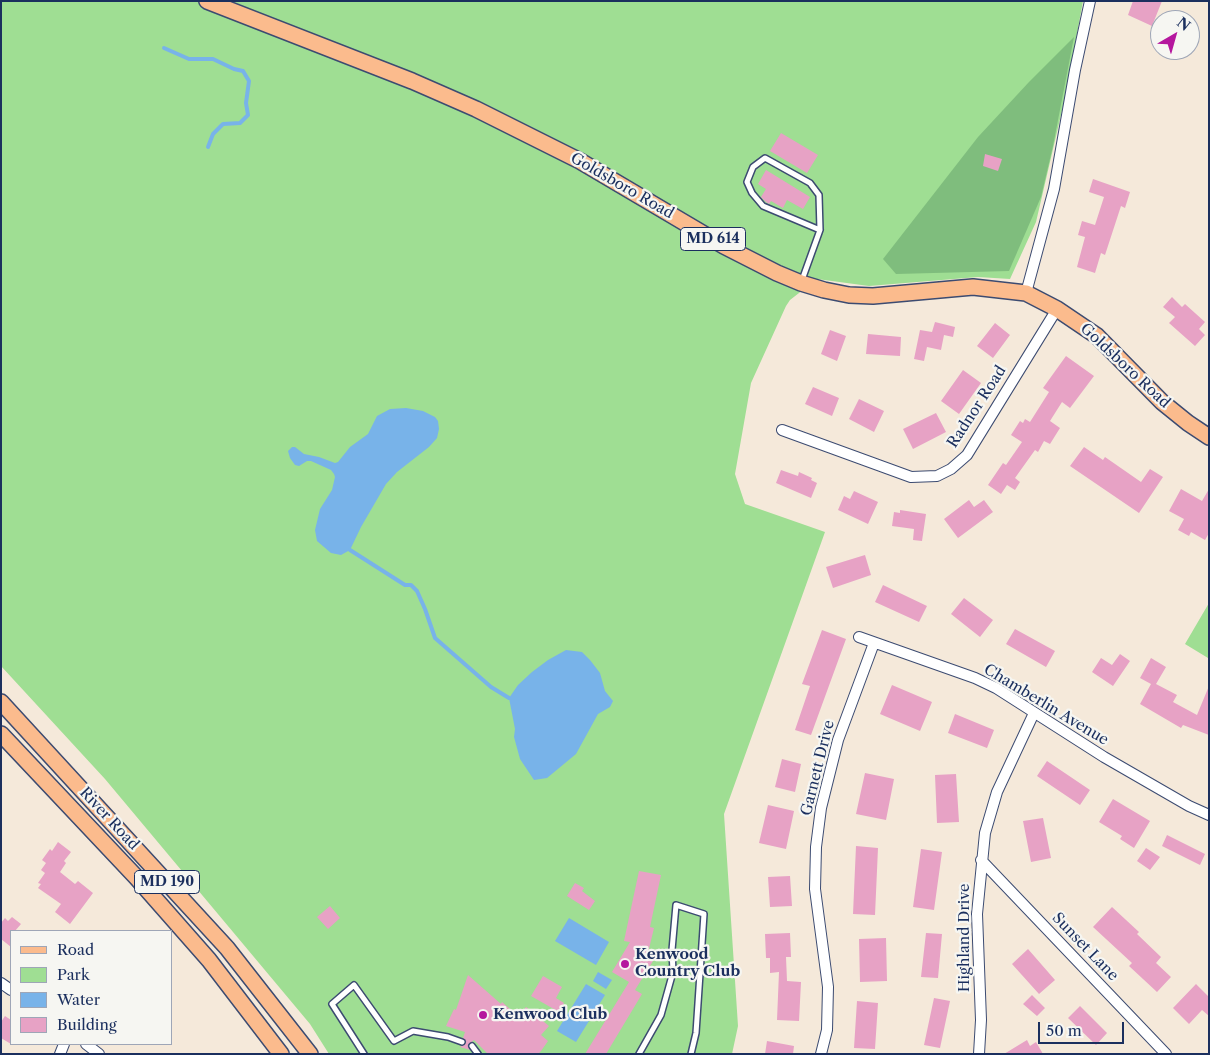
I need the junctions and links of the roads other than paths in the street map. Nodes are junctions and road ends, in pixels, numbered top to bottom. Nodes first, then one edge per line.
1 (207, 1) edge
2 (1090, 1) edge
3 (820, 230) junction
4 (800, 283) junction
5 (1026, 293) junction
6 (1057, 309) junction
7 (782, 430) dead end
8 (1209, 437) edge
9 (859, 637) dead end
10 (874, 643) junction
11 (1, 702) edge
12 (1034, 713) junction
13 (1, 734) edge
14 (1209, 815) edge
15 (981, 860) junction
16 (462, 1042) dead end
17 (87, 1045) edge
18 (472, 1046) dead end
19 (99, 1054) edge
20 (281, 1054) edge
21 (310, 1054) edge
22 (364, 1054) edge
23 (478, 1054) edge
24 (639, 1054) edge
25 (691, 1054) edge
26 (821, 1054) edge
27 (979, 1054) edge
28 (1166, 1054) edge

1 - 4 main road, Goldsboro Road / MD 614
2 - 5 street
3 - 3 lane
3 - 4 lane
4 - 5 main road, Goldsboro Road / MD 614
5 - 6 main road, Goldsboro Road / MD 614
6 - 7 street, Radnor Road
6 - 8 main road, Goldsboro Road / MD 614
9 - 10 street, Chamberlin Avenue
10 - 12 street, Chamberlin Avenue
10 - 26 street, Garnett Drive
11 - 21 main road, River Road / MD 190
12 - 14 street, Chamberlin Avenue
12 - 15 street, Highland Drive
13 - 20 main road, River Road / MD 190
15 - 27 street, Highland Drive
15 - 28 street, Sunset Lane
16 - 22 lane
17 - 19 street
18 - 23 lane
24 - 25 lane

